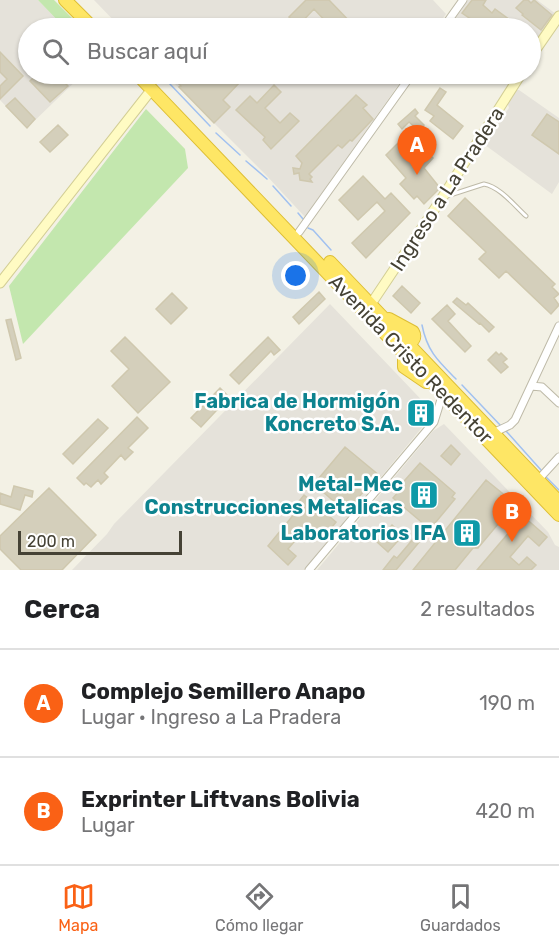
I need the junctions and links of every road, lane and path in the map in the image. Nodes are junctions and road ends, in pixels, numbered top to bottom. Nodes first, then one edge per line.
1 (65, 0) edge
2 (77, 0) edge
3 (463, 0) edge
4 (559, 16) edge
5 (83, 18) edge
6 (94, 18) edge
7 (450, 18) edge
8 (541, 43) edge
9 (149, 84) edge
10 (158, 84) edge
11 (159, 84) edge
12 (405, 84) edge
13 (515, 84) edge
14 (442, 198) junction
15 (526, 216) dead end
16 (300, 232) junction
17 (0, 283) edge
18 (371, 304) junction
19 (559, 328) edge
20 (408, 350) junction
21 (531, 386) junction
22 (444, 390) junction
23 (559, 404) edge
24 (493, 433) junction
25 (559, 457) edge
26 (538, 480) junction
27 (559, 502) edge
28 (559, 515) edge
29 (309, 570) edge

1 - 5 highway
2 - 6 highway
3 - 7 street
4 - 8 street
9 - 17 street
10 - 20 highway, Avenida Cristo Redentor
11 - 16 highway, Avenida Cristo Redentor
12 - 16 street
13 - 14 street, Ingreso a La Pradera
14 - 15 lane
14 - 18 street, Ingreso a La Pradera
16 - 18 highway, Avenida Cristo Redentor
18 - 20 highway, Avenida Cristo Redentor
19 - 21 street
20 - 22 highway, Avenida Cristo Redentor
20 - 22 highway
21 - 23 street
21 - 24 street
22 - 24 highway, Avenida Cristo Redentor
22 - 28 highway, Avenida Cristo Redentor
22 - 29 street
24 - 26 highway, Avenida Cristo Redentor
25 - 26 street
26 - 27 highway, Avenida Cristo Redentor

